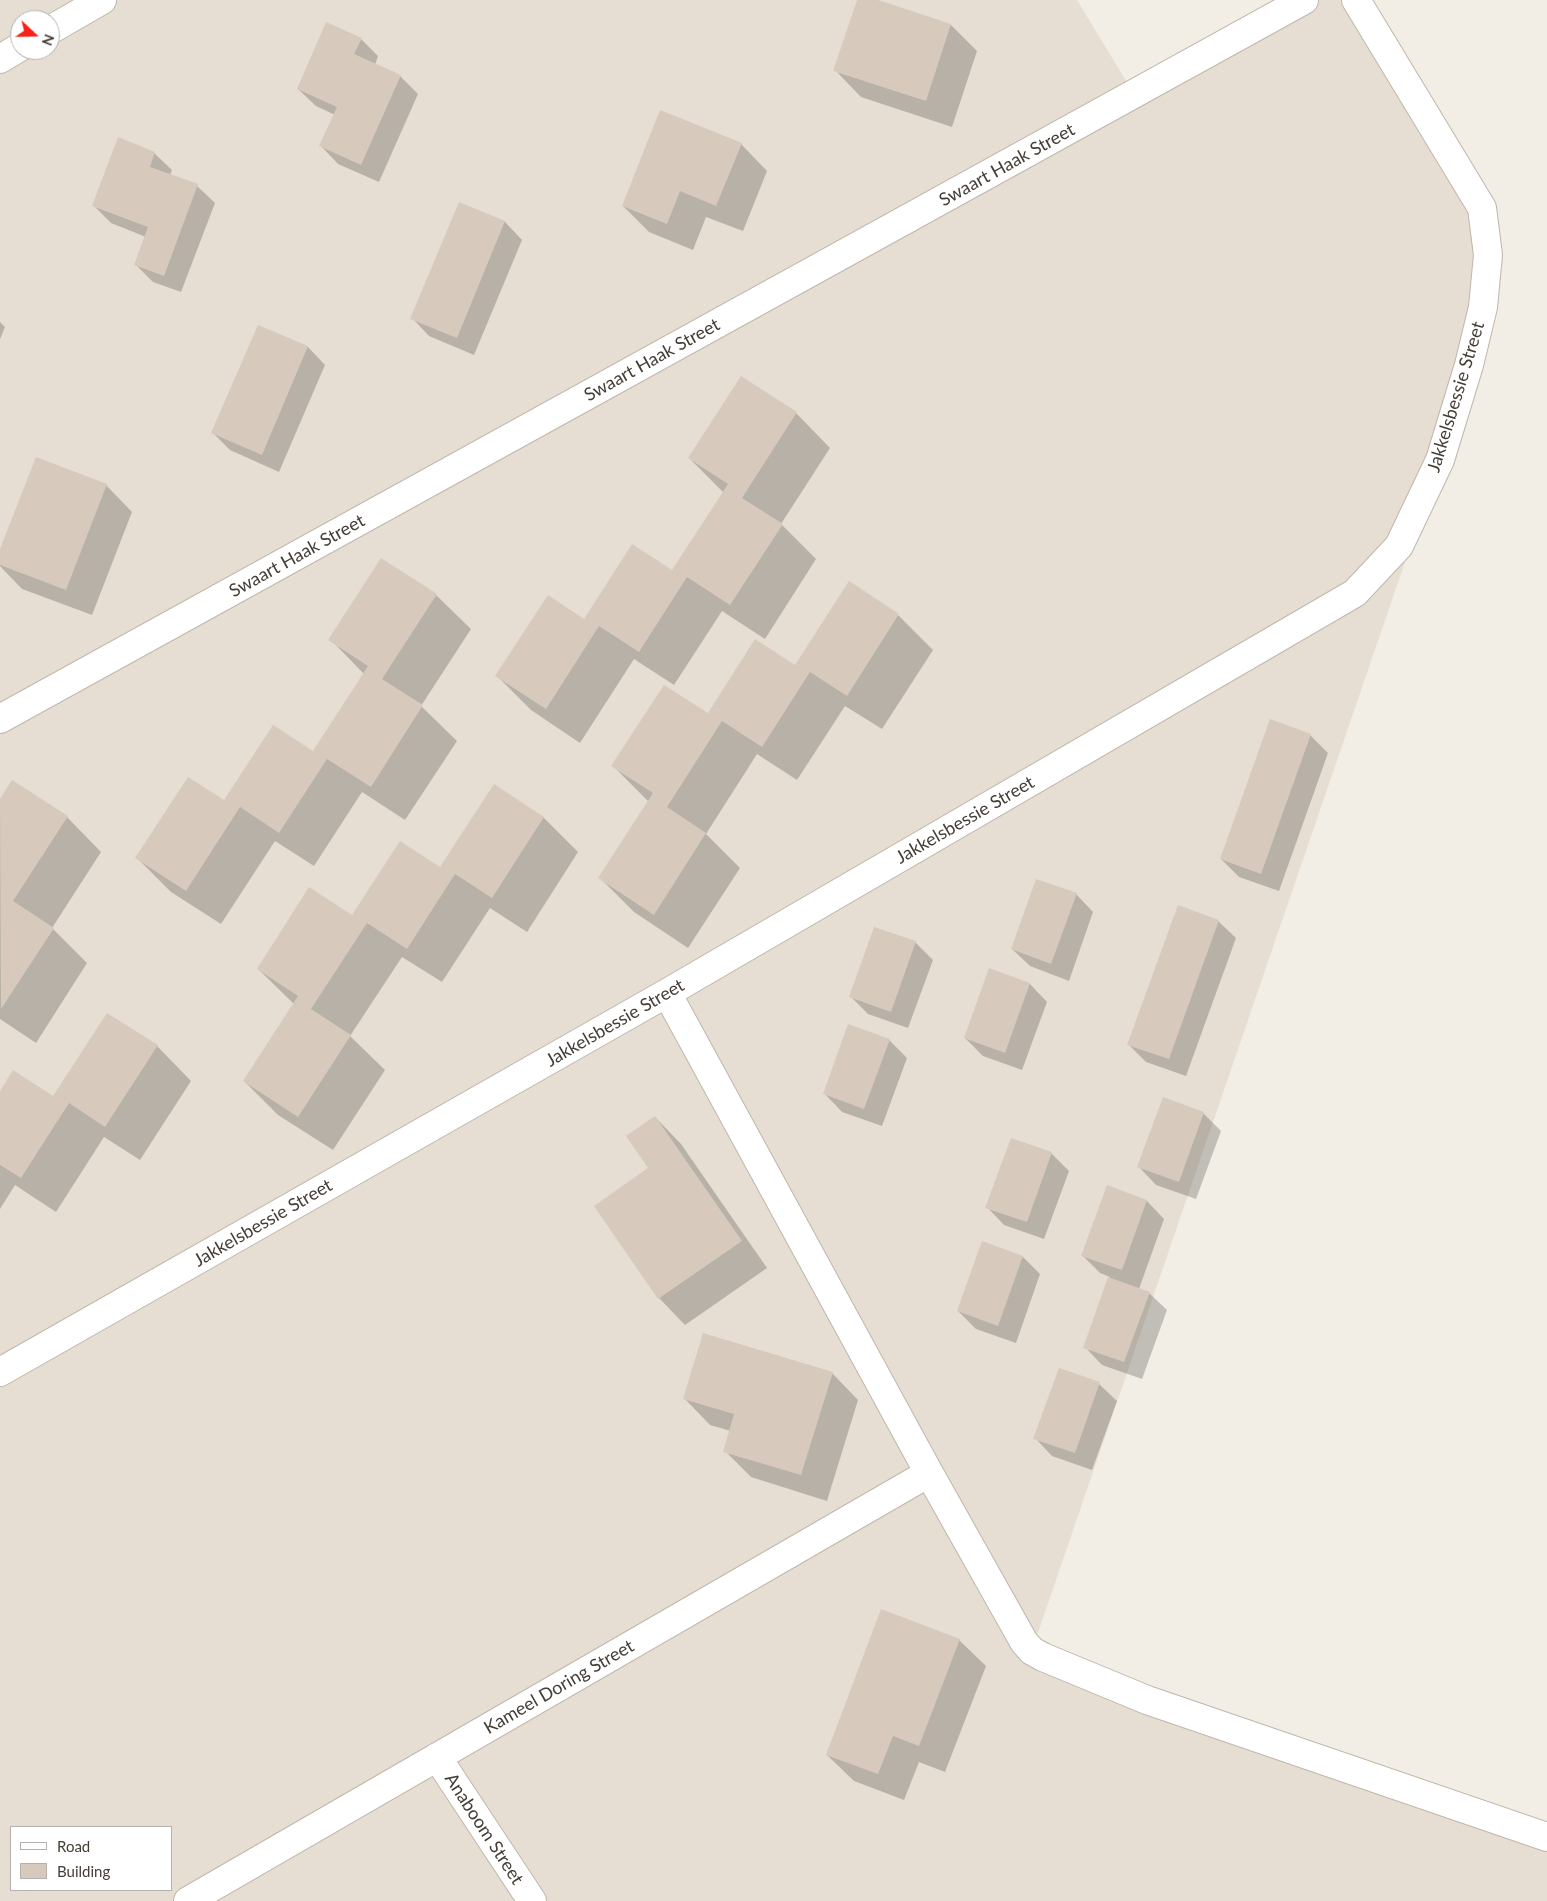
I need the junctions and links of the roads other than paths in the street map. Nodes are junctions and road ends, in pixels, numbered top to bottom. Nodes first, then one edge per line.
1 (102, 0) edge
2 (1304, 0) edge
3 (1356, 0) edge
4 (60, 24) edge
5 (0, 719) edge
6 (667, 993) junction
7 (0, 1372) edge
8 (929, 1473) junction
9 (437, 1757) junction
10 (1547, 1837) edge
11 (188, 1901) edge
12 (532, 1901) edge

1 - 4 street
2 - 5 street, Swaart Haak Street
3 - 6 street, Jakkelsbessie Street
6 - 7 street, Jakkelsbessie Street
6 - 8 street
8 - 9 street, Kameel Doring Street
8 - 10 street
9 - 11 street, Kameel Doring Street
9 - 12 street, Anaboom Street

